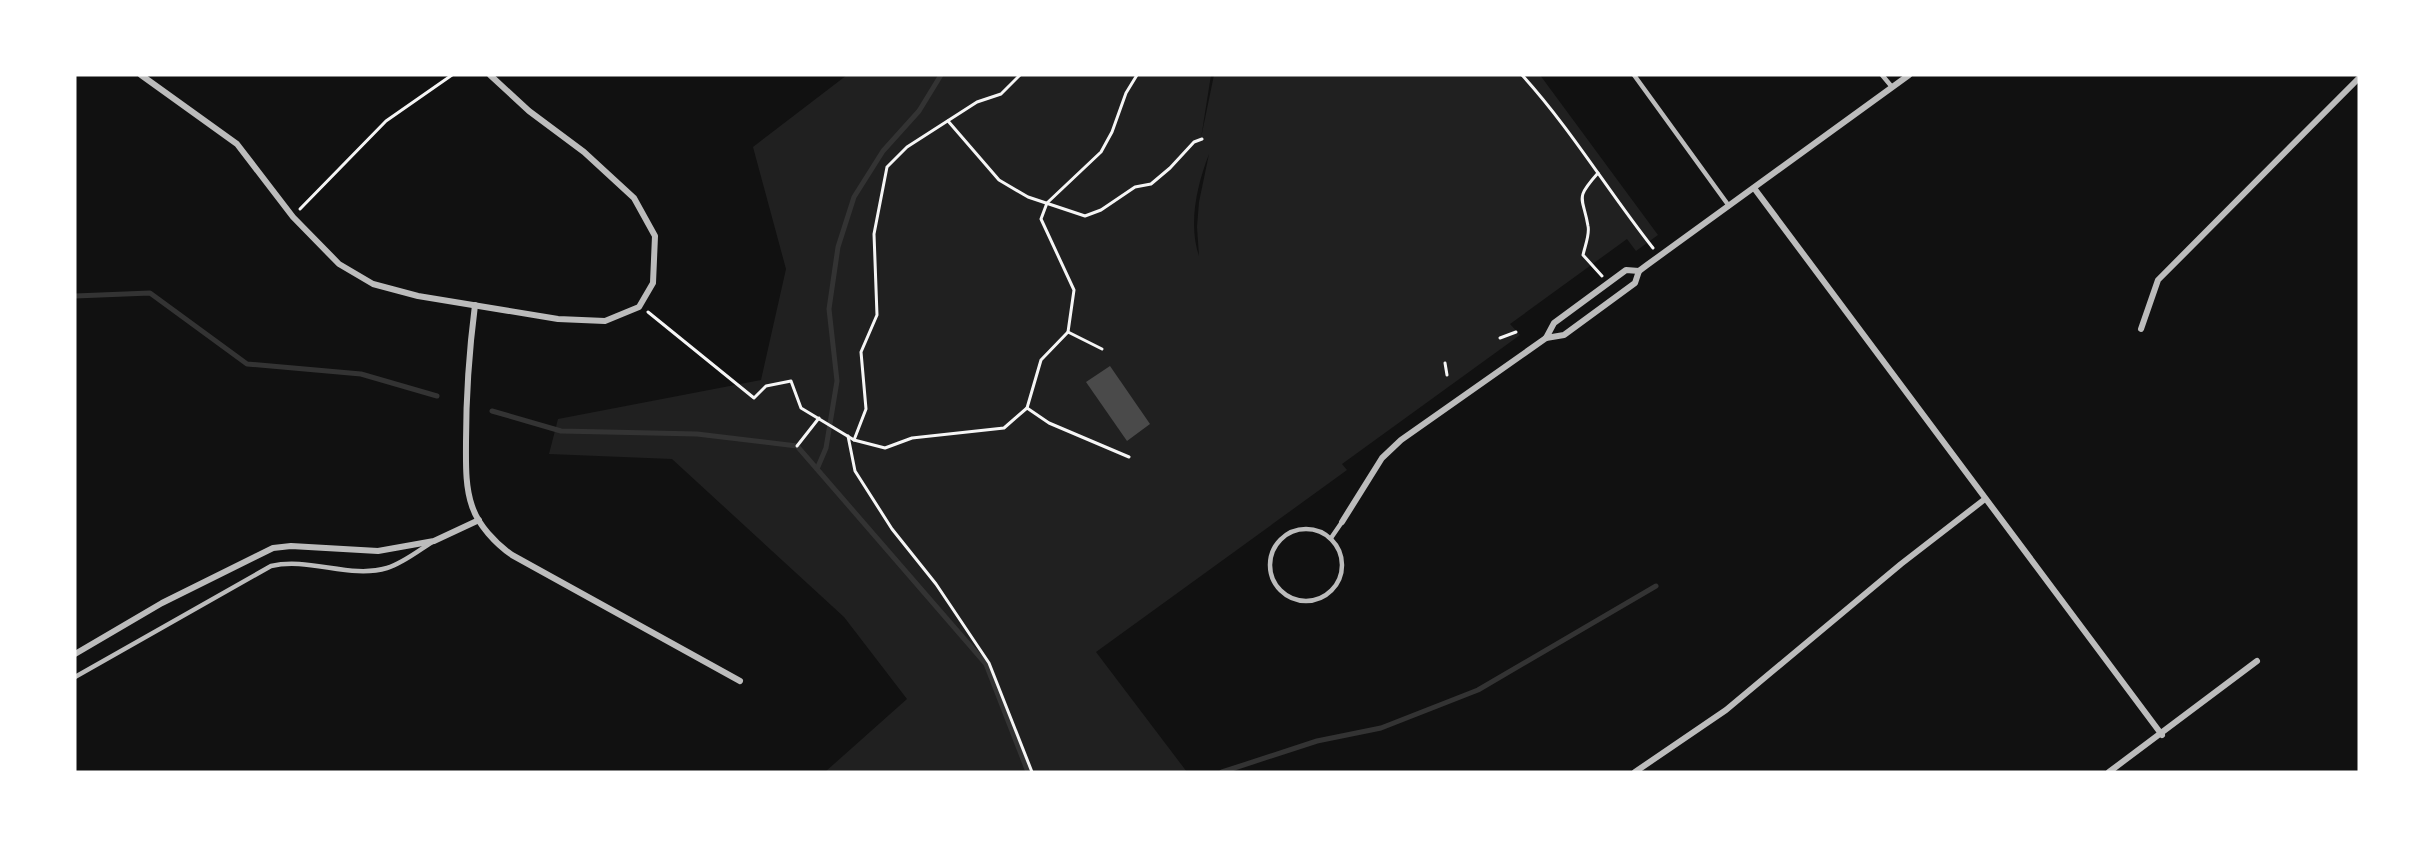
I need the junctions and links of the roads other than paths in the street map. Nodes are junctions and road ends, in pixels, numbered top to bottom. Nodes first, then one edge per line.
1 (141, 75) edge
2 (490, 75) edge
3 (1634, 75) edge
4 (1882, 75) edge
5 (1909, 75) edge
6 (2359, 78) edge
7 (1892, 87) junction
8 (1754, 188) junction
9 (1729, 206) junction
10 (1639, 271) junction
11 (475, 305) junction
12 (2141, 329) dead end
13 (1546, 338) junction
14 (1985, 499) junction
15 (479, 520) junction
16 (1342, 522) joint
17 (1331, 538) junction
18 (435, 541) junction
19 (75, 654) edge
20 (2257, 662) dead end
21 (75, 677) edge
22 (740, 681) dead end
23 (2162, 735) junction
24 (1635, 772) edge
25 (2109, 772) edge

1 - 11 street
2 - 11 street
3 - 9 lane
4 - 7 lane
5 - 7 street
6 - 12 street
7 - 8 street
8 - 9 street
8 - 14 street
9 - 10 street
10 - 13 street
10 - 13 street
11 - 15 street
13 - 16 street
14 - 23 street
14 - 24 street
15 - 18 street
15 - 22 street
16 - 17 lane
17 - 17 lane
18 - 19 street
18 - 21 lane
20 - 23 street
23 - 25 street

